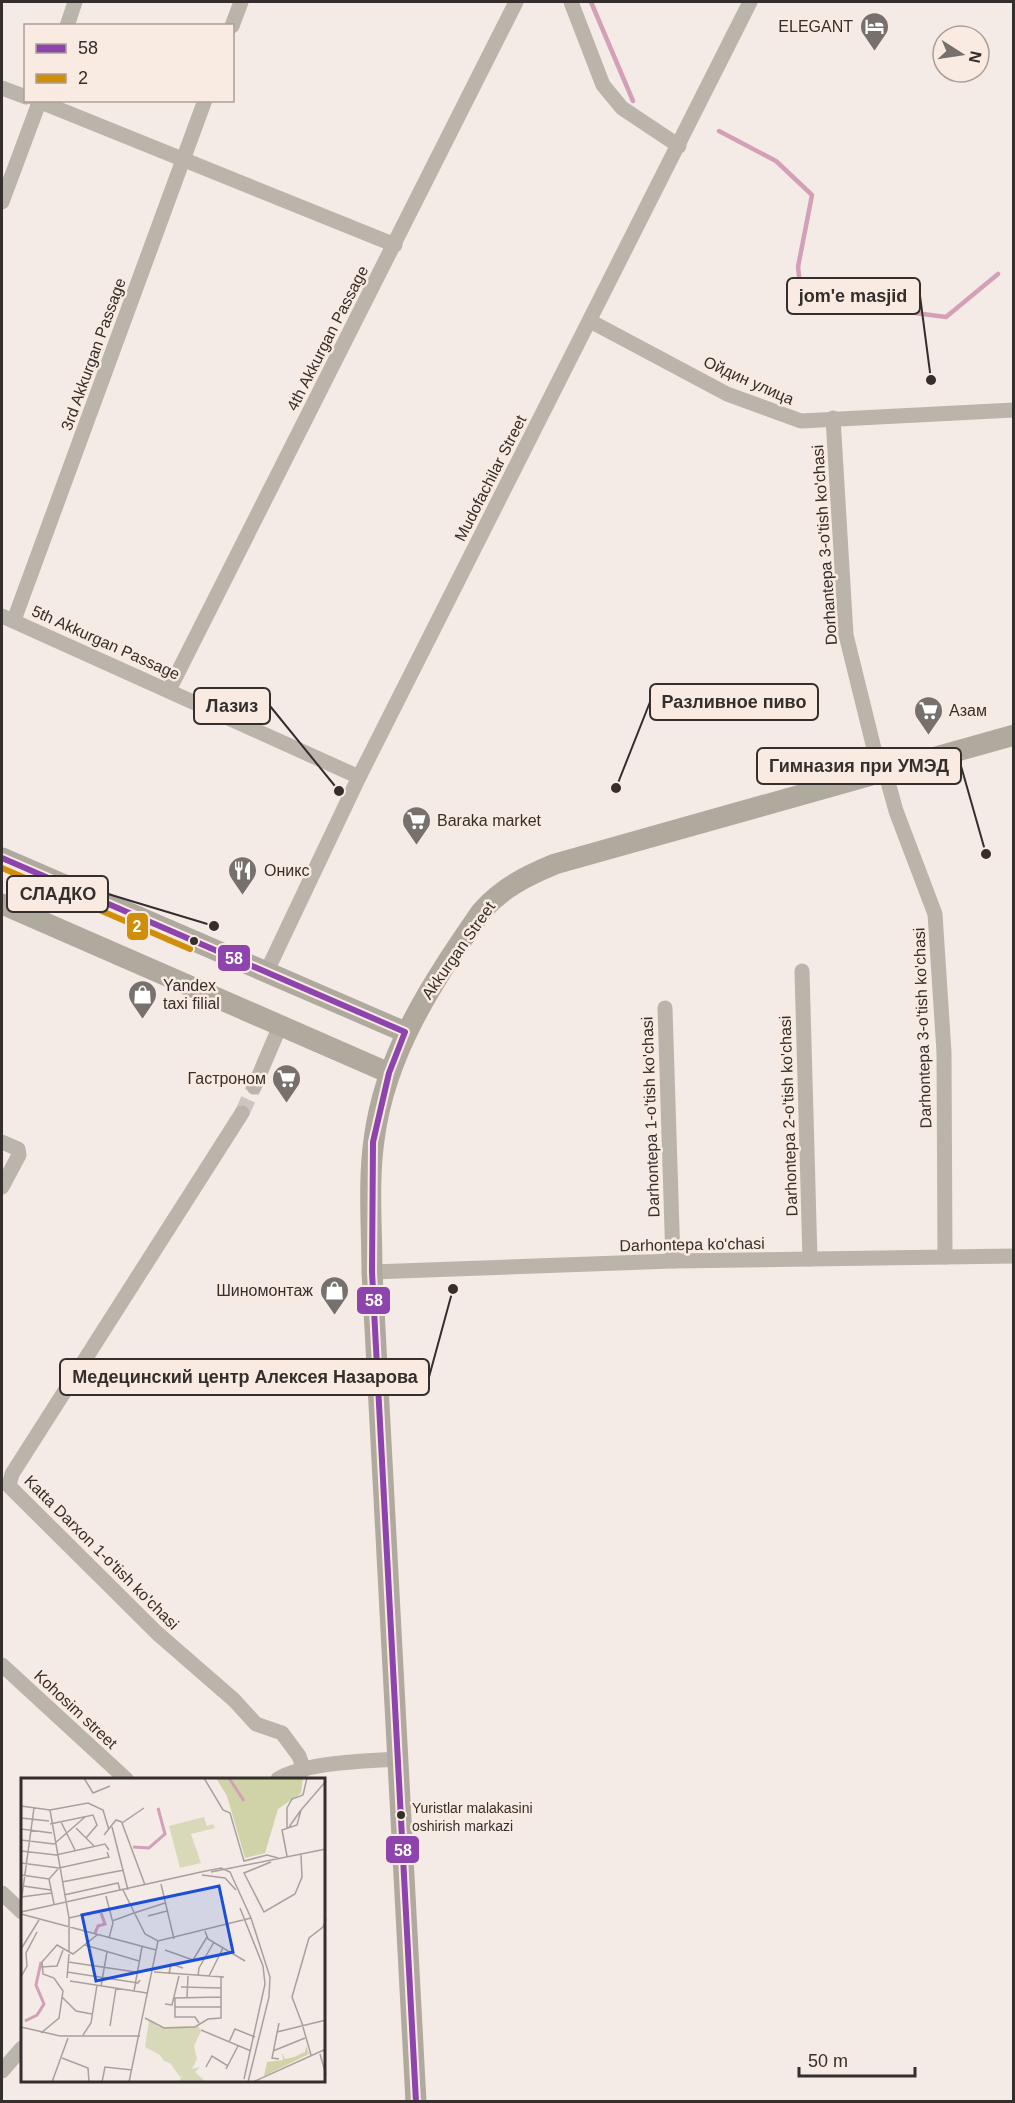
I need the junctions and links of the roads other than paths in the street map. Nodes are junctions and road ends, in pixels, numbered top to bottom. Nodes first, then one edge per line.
1 (75, 2) edge
2 (241, 2) edge
3 (516, 2) edge
4 (571, 2) edge
5 (750, 2) edge
6 (68, 24) edge
7 (233, 24) edge
8 (2, 88) edge
9 (24, 96) edge
10 (34, 102) edge
11 (40, 102) edge
12 (204, 102) edge
13 (679, 146) junction
14 (183, 161) junction
15 (2, 202) edge
16 (395, 245) junction
17 (590, 321) junction
18 (1014, 410) edge
19 (833, 418) junction
20 (8, 618) edge
21 (169, 690) junction
22 (1014, 735) edge
23 (882, 772) junction
24 (359, 777) junction
25 (2, 858) edge
26 (2, 904) edge
27 (802, 971) dead end
28 (266, 973) junction
29 (665, 1008) dead end
30 (280, 1026) junction
31 (405, 1032) junction
32 (389, 1073) junction
33 (254, 1087) tunnel mouth
34 (242, 1113) tunnel mouth
35 (2, 1142) edge
36 (2, 1187) edge
37 (1014, 1256) edge
38 (945, 1257) junction
39 (810, 1259) junction
40 (673, 1261) junction
41 (372, 1272) junction
42 (2, 1665) edge
43 (398, 1759) junction
44 (304, 1770) junction
45 (125, 1778) edge
46 (280, 1778) edge
47 (2, 1893) edge
48 (21, 1911) edge
49 (21, 2049) edge
50 (2, 2071) edge
51 (416, 2102) edge

1 - 6 street
2 - 7 street
3 - 16 street, 4th Akkurgan Passage
4 - 13 street
5 - 13 street, Mudofachilar Street
8 - 9 street
10 - 15 street
11 - 14 street
12 - 14 street, 3rd Akkurgan Passage
13 - 17 street, Mudofachilar Street
14 - 16 street
14 - 20 street, 3rd Akkurgan Passage
16 - 21 street, 4th Akkurgan Passage
17 - 19 street, Ойдин улица
17 - 24 street, Mudofachilar Street
18 - 19 street, Ойдин улица
19 - 23 street, Dorhantepa 3-o'tish ko'chasi
20 - 21 street, 5th Akkurgan Passage
21 - 24 street, 5th Akkurgan Passage
22 - 23 main road, Akkurgan Street
23 - 31 main road, Akkurgan Street
23 - 38 street, Darhontepa 3-o'tish ko'chasi
24 - 28 street, Mudofachilar Street
25 - 28 main road
26 - 30 main road
27 - 39 street, Darhontepa 2-o'tish ko'chasi
28 - 31 main road
29 - 40 street, Darhontepa 1-o'tish ko'chasi
30 - 32 main road
30 - 33 street
31 - 32 main road, Akkurgan Street
32 - 41 main road, Akkurgan Street
34 - 44 street, Katta Darxon 1-o'tish ko'chasi
35 - 36 street
37 - 38 street, Darhontepa ko'chasi
38 - 39 street, Darhontepa ko'chasi
39 - 40 street, Darhontepa ko'chasi
40 - 41 street, Darhontepa ko'chasi
41 - 43 main road, Akkurgan Street
42 - 45 street, Kohosim street
43 - 44 street
43 - 51 main road, Akkurgan Street
44 - 46 street
47 - 48 street
49 - 50 street

